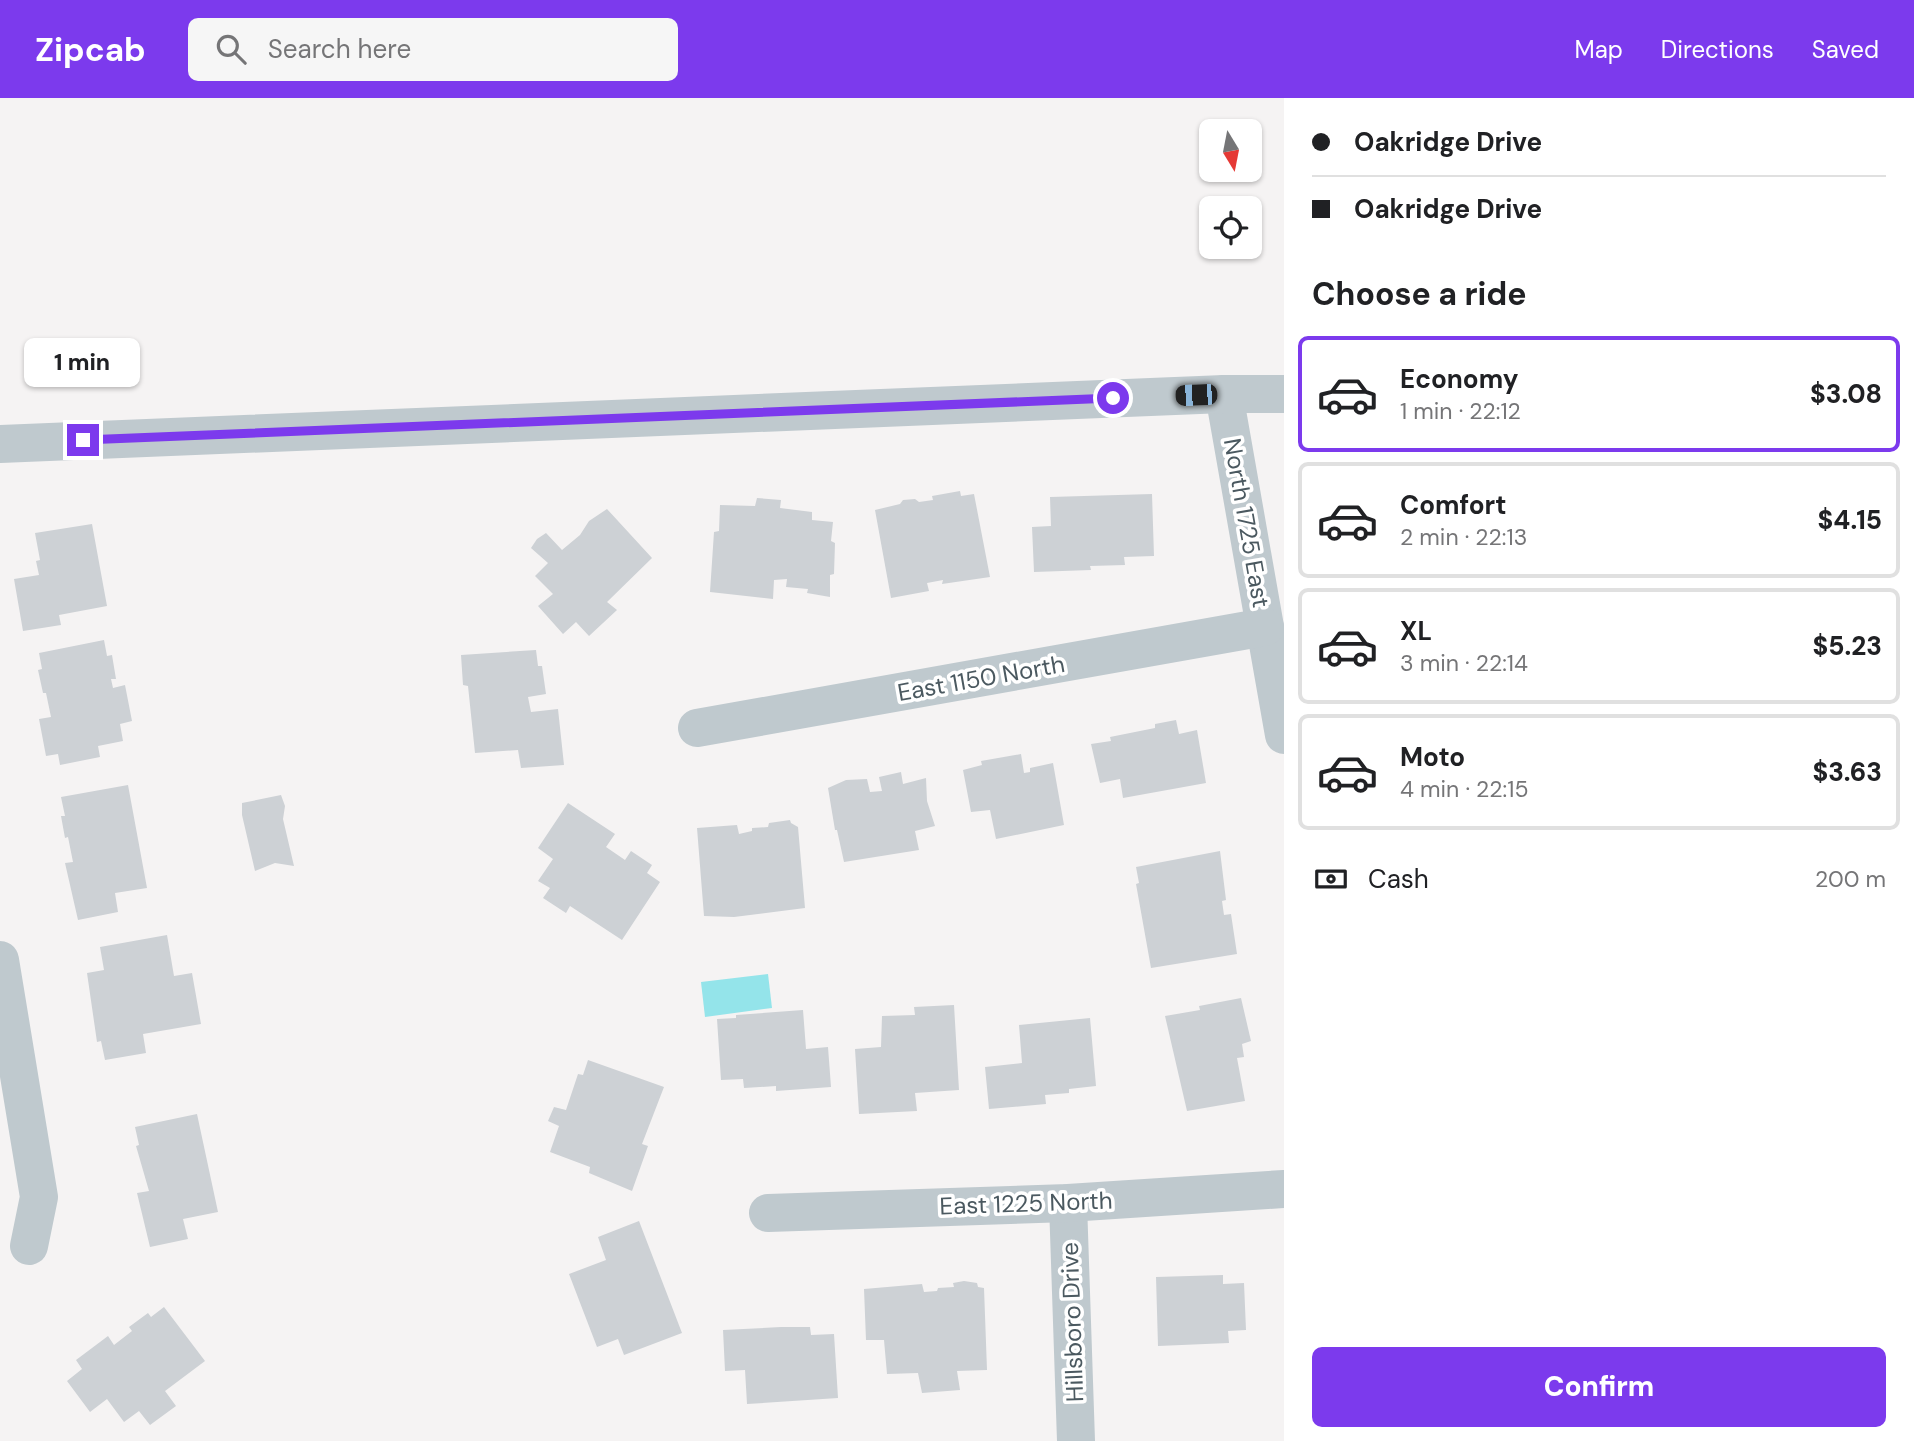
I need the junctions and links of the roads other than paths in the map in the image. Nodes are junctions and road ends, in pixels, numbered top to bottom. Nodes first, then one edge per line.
1 (1224, 394) junction
2 (1284, 394) edge
3 (0, 444) edge
4 (1265, 627) junction
5 (697, 729) dead end
6 (1284, 735) edge
7 (0, 960) edge
8 (1284, 1189) edge
9 (1068, 1203) junction
10 (768, 1213) dead end
11 (29, 1246) dead end
12 (1076, 1441) edge

1 - 2 street
1 - 3 street
1 - 4 street, North 1725 East
4 - 5 street, East 1150 North
4 - 6 street, North 1725 East
7 - 11 street
8 - 9 street, East 1225 North
9 - 10 street, East 1225 North
9 - 12 street, Hillsboro Drive

